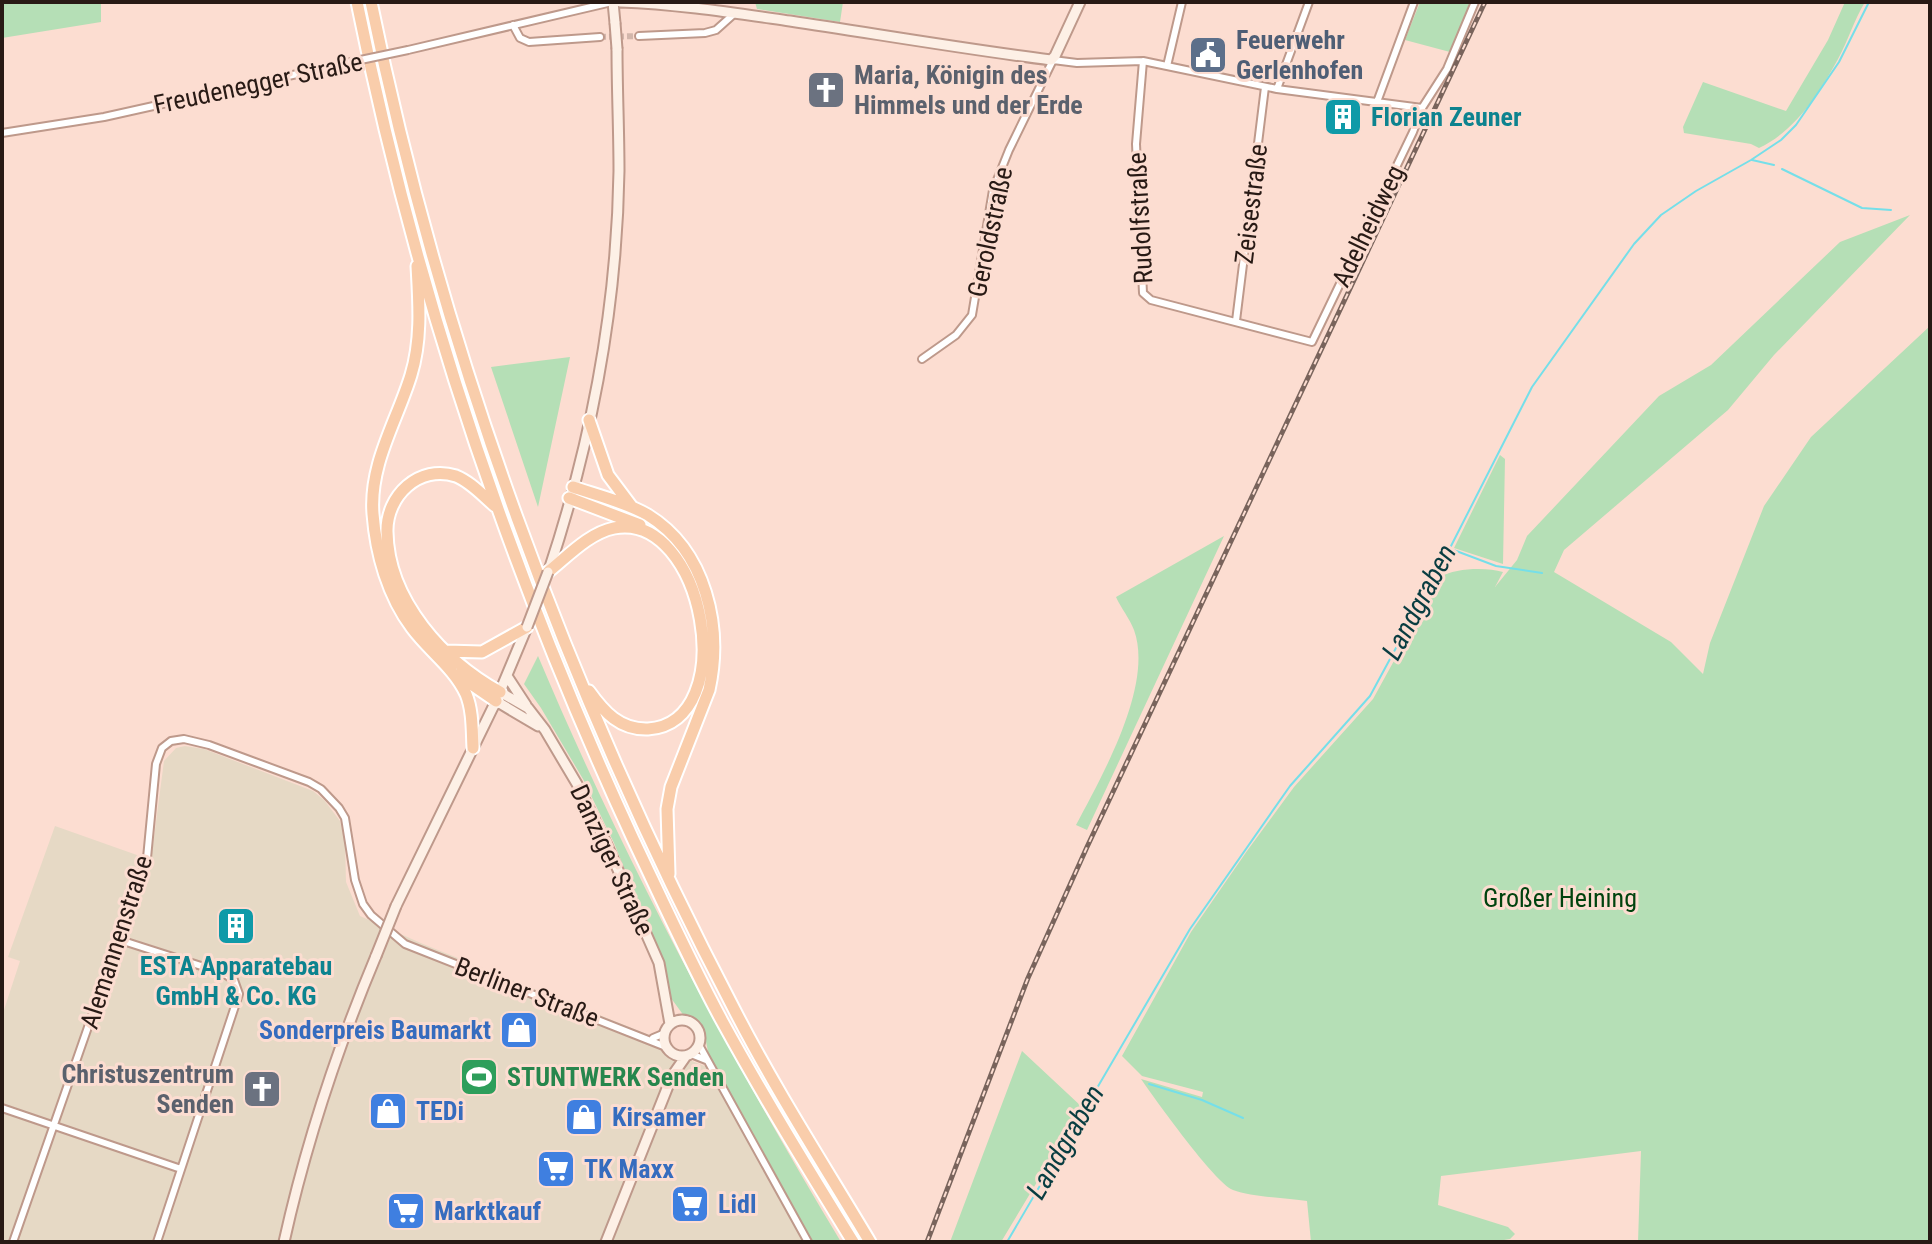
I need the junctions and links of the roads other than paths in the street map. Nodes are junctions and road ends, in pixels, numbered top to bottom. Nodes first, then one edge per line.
1 (357, 2) edge
2 (371, 2) edge
3 (613, 2) edge
4 (620, 2) edge
5 (1080, 2) edge
6 (1182, 2) edge
7 (1309, 2) edge
8 (1414, 2) edge
9 (1475, 2) edge
10 (735, 13) junction
11 (513, 25) junction
12 (639, 36) tunnel mouth
13 (600, 37) tunnel mouth
14 (1053, 60) junction
15 (1143, 61) junction
16 (1167, 66) junction
17 (1265, 87) junction
18 (1277, 89) junction
19 (1377, 102) junction
20 (1422, 108) junction
21 (2, 133) edge
22 (416, 249) junction
23 (1236, 321) junction
24 (1312, 342) joint
25 (922, 359) dead end
26 (589, 420) junction
27 (571, 492) junction
28 (632, 507) junction
29 (498, 510) junction
30 (648, 530) junction
31 (548, 572) junction
32 (521, 629) junction
33 (446, 651) junction
34 (445, 664) junction
35 (576, 673) junction
36 (507, 676) junction
37 (498, 697) junction
38 (528, 708) junction
39 (545, 730) junction
40 (473, 748) junction
41 (670, 883) junction
42 (120, 940) junction
43 (405, 944) joint
44 (666, 997) junction
45 (683, 1019) junction
46 (667, 1029) junction
47 (649, 1038) junction
48 (699, 1045) junction
49 (669, 1050) junction
50 (688, 1055) junction
51 (708, 1060) junction
52 (672, 1076) junction
53 (2, 1108) edge
54 (53, 1125) junction
55 (181, 1169) junction
56 (13, 1242) edge
57 (157, 1242) edge
58 (284, 1242) edge
59 (606, 1242) edge
60 (808, 1242) edge
61 (853, 1242) edge
62 (870, 1242) edge

1 - 22 highway
2 - 35 highway
3 - 11 street, Freudenegger Straße
3 - 26 main road, bridge
4 - 10 main road
5 - 14 main road, Geroldstraße
6 - 16 street
7 - 18 street
8 - 19 street
9 - 20 street, Adelheidweg
10 - 12 street
10 - 14 main road
11 - 13 street
11 - 21 street, Freudenegger Straße, bridge
14 - 15 street
14 - 25 street, Geroldstraße
15 - 16 street
15 - 23 street, Rudolfstraße
16 - 17 street
17 - 18 street
17 - 23 street, Zeisestraße
18 - 19 street
19 - 20 street
20 - 24 street, Adelheidweg
22 - 29 highway
22 - 34 highway
23 - 24 street, Rudolfstraße
26 - 27 main road
26 - 28 highway
27 - 28 highway
27 - 30 highway
27 - 31 main road
28 - 41 highway
29 - 33 highway
29 - 61 highway
30 - 31 highway
30 - 35 highway
31 - 32 main road, bridge
32 - 33 highway
32 - 36 main road
33 - 37 highway
34 - 37 highway
34 - 40 highway
35 - 41 highway
36 - 37 main road
36 - 38 main road
37 - 38 main road, Danziger Straße
37 - 39 main road, Danziger Straße
37 - 40 main road
38 - 39 main road, Danziger Straße
39 - 44 main road, Danziger Straße
40 - 58 main road, bridge
41 - 62 highway
42 - 43 street, Alemannenstraße
42 - 54 street, Alemannenstraße
42 - 55 street
43 - 47 street, Berliner Straße
44 - 45 main road, Danziger Straße
44 - 46 main road, Danziger Straße
45 - 46 main road
45 - 48 main road, Danziger Straße
46 - 47 street
46 - 49 main road, Danziger Straße
47 - 49 street, Berliner Straße
48 - 50 main road
48 - 51 street, Danziger Straße
49 - 50 main road
49 - 52 main road
50 - 51 street
50 - 52 main road
51 - 60 street, Danziger Straße
52 - 59 main road
53 - 54 street
54 - 55 street
54 - 56 street, Alemannenstraße
55 - 57 street

